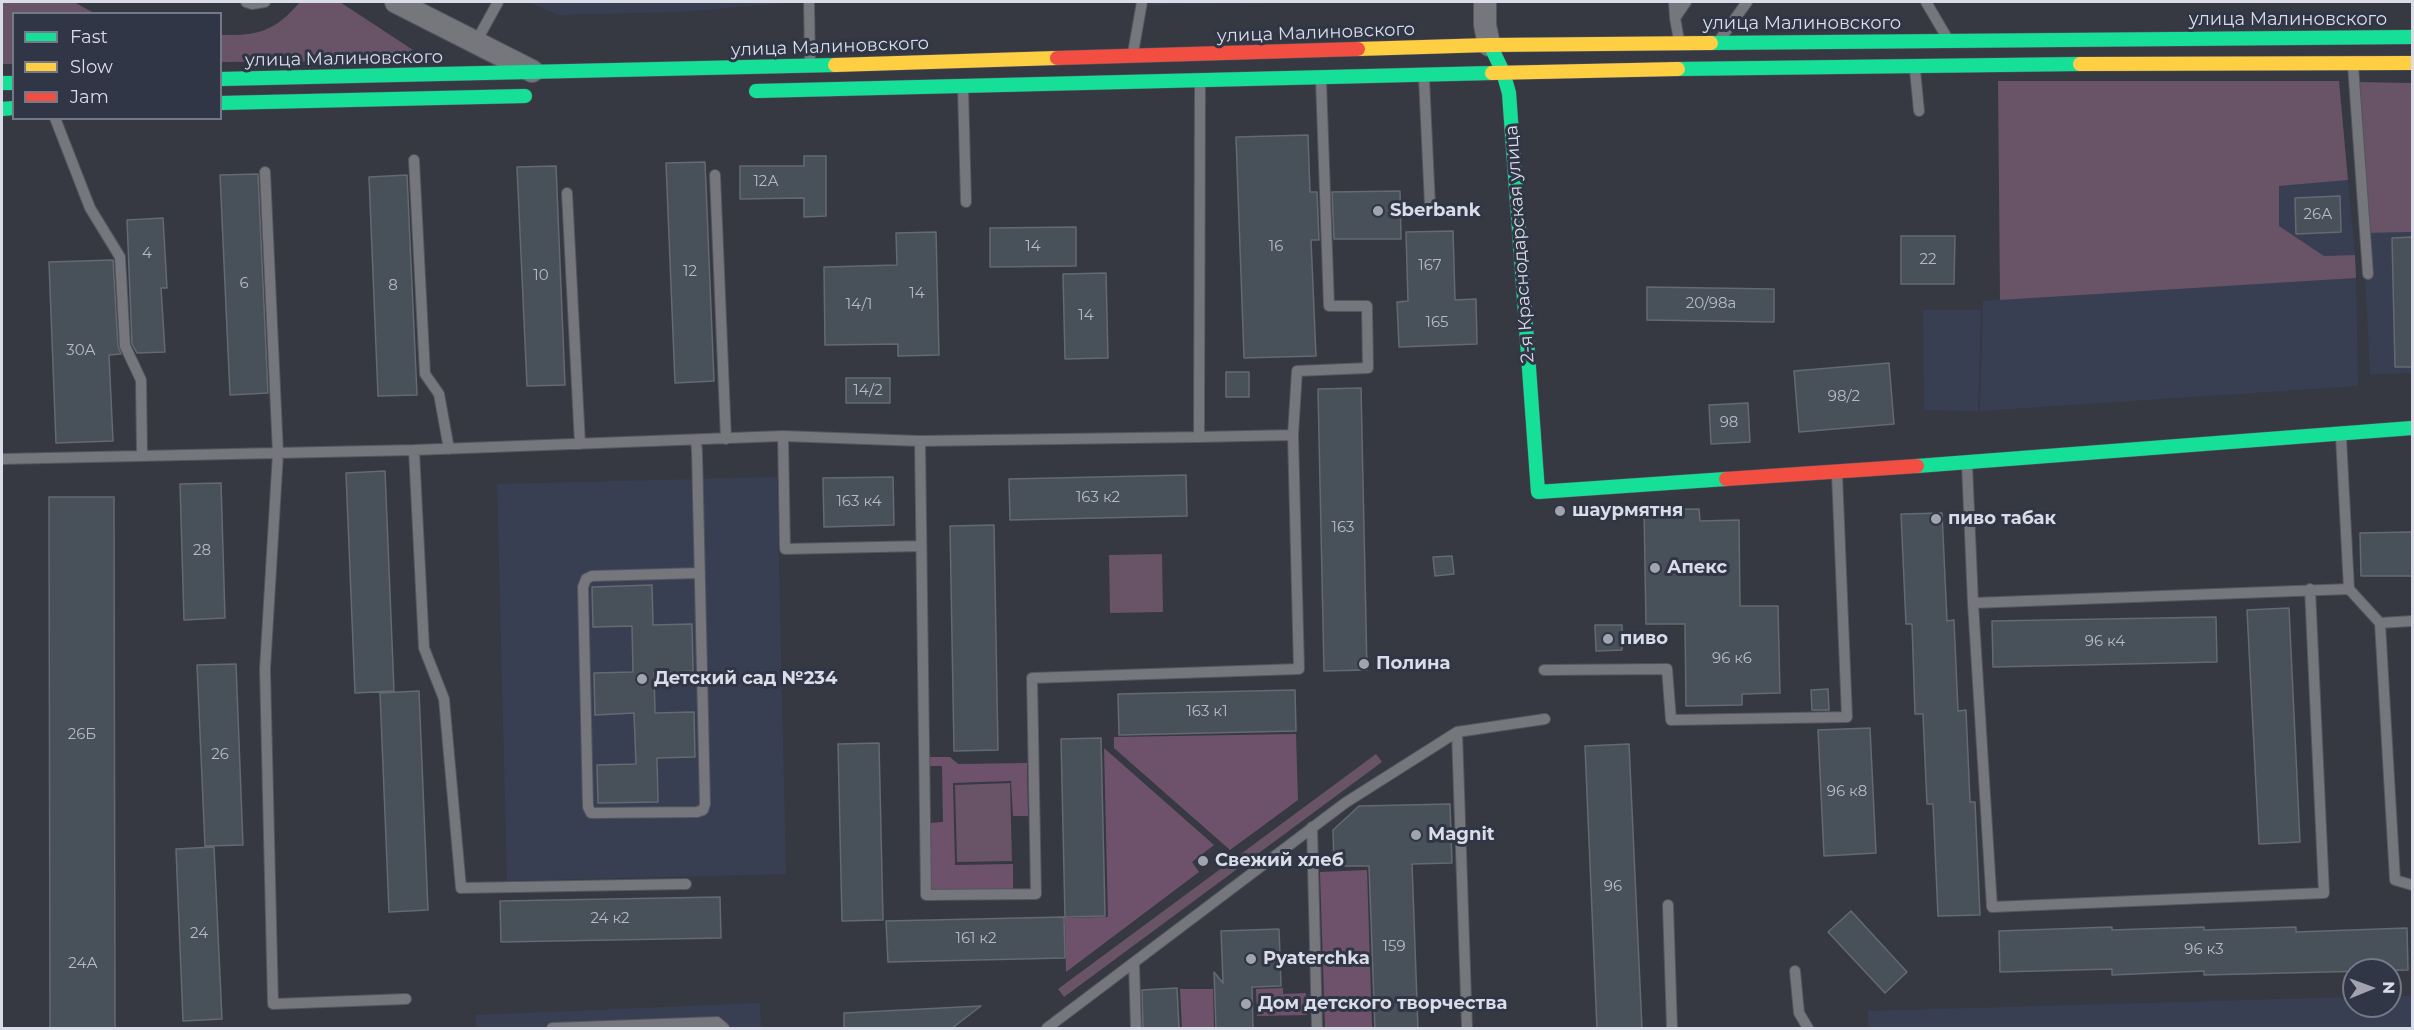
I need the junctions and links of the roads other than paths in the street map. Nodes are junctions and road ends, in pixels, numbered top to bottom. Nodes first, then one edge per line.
1 (246, 2) edge
2 (265, 2) edge
3 (396, 2) edge
4 (498, 2) edge
5 (809, 2) edge
6 (1142, 2) edge
7 (1485, 2) edge
8 (1674, 2) edge
9 (1686, 2) edge
10 (1747, 2) edge
11 (1926, 2) edge
12 (1675, 18) junction
13 (2412, 37) edge
14 (1950, 41) junction
15 (476, 42) junction
16 (1719, 42) junction
17 (1680, 43) junction
18 (1490, 45) junction
19 (1132, 57) junction
20 (2353, 63) junction
21 (2412, 63) edge
22 (810, 66) junction
23 (1915, 66) junction
24 (1503, 72) junction
25 (537, 73) junction
26 (1424, 75) junction
27 (1321, 77) junction
28 (222, 79) edge
29 (1200, 80) junction
30 (963, 86) junction
31 (739, 91) dead end
32 (538, 96) dead end
33 (222, 103) edge
34 (1918, 111) dead end
35 (56, 120) edge
36 (414, 160) dead end
37 (265, 172) dead end
38 (715, 175) dead end
39 (567, 193) dead end
40 (966, 202) dead end
41 (1430, 205) dead end
42 (2368, 274) dead end
43 (2412, 428) edge
44 (2341, 433) junction
45 (1293, 435) junction
46 (783, 436) junction
47 (1199, 436) junction
48 (726, 439) junction
49 (696, 440) junction
50 (920, 441) junction
51 (580, 444) junction
52 (449, 449) junction
53 (414, 450) junction
54 (278, 453) junction
55 (142, 456) junction
56 (2, 459) edge
57 (1967, 461) junction
58 (1837, 472) junction
59 (921, 546) junction
60 (700, 573) junction
61 (2310, 589) junction
62 (2349, 589) junction
63 (1973, 603) junction
64 (2412, 621) edge
65 (2380, 623) junction
66 (1544, 670) dead end
67 (1545, 718) dead end
68 (1457, 732) junction
69 (1312, 827) junction
70 (686, 884) dead end
71 (2412, 885) edge
72 (1668, 905) dead end
73 (1134, 964) junction
74 (1795, 970) dead end
75 (406, 999) dead end
76 (619, 1027) edge
77 (552, 1029) edge
78 (724, 1029) edge
79 (1047, 1029) edge
80 (1136, 1029) edge
81 (1317, 1029) edge
82 (1467, 1029) edge
83 (1672, 1029) edge
84 (1808, 1029) edge

1 - 2 lane
3 - 15 street
4 - 15 lane
5 - 22 lane
6 - 19 lane
7 - 18 street, 2-я Краснодарская улица
8 - 12 lane
9 - 12 lane
10 - 16 lane
11 - 14 lane
12 - 17 lane
13 - 14 main road, улица Малиновского
14 - 16 main road, улица Малиновского
15 - 25 street
16 - 17 main road, улица Малиновского
17 - 18 main road, улица Малиновского
18 - 19 main road, улица Малиновского
18 - 24 main road, 2-я Краснодарская улица
19 - 22 main road, улица Малиновского
20 - 21 main road
20 - 23 main road
20 - 42 lane
22 - 25 main road, улица Малиновского
23 - 24 main road
23 - 34 lane
24 - 26 main road
24 - 58 main road, 2-я Краснодарская улица
25 - 28 main road, улица Малиновского
26 - 27 main road
26 - 41 lane
27 - 29 main road
27 - 45 lane
29 - 30 main road
29 - 47 lane
30 - 31 main road
30 - 40 lane
32 - 33 main road
35 - 55 lane
36 - 52 lane
37 - 54 lane
38 - 48 lane
39 - 51 lane
43 - 44 main road
44 - 57 main road
44 - 62 lane
45 - 47 lane
45 - 59 lane
46 - 48 lane
46 - 50 lane
46 - 59 lane
47 - 50 lane
48 - 49 lane
49 - 51 lane
49 - 60 lane
50 - 59 lane
51 - 52 lane
52 - 53 lane
53 - 54 lane
53 - 70 lane
54 - 55 lane
54 - 75 lane
55 - 56 lane
57 - 58 main road
57 - 63 lane
58 - 66 lane
60 - 60 lane
61 - 62 lane
61 - 63 lane
61 - 63 lane
62 - 65 lane
64 - 65 lane
65 - 71 lane
67 - 68 lane
68 - 69 lane
68 - 82 lane
69 - 73 lane
69 - 81 lane
72 - 83 lane
73 - 79 lane
73 - 80 lane
74 - 84 lane
76 - 77 lane
76 - 78 lane

